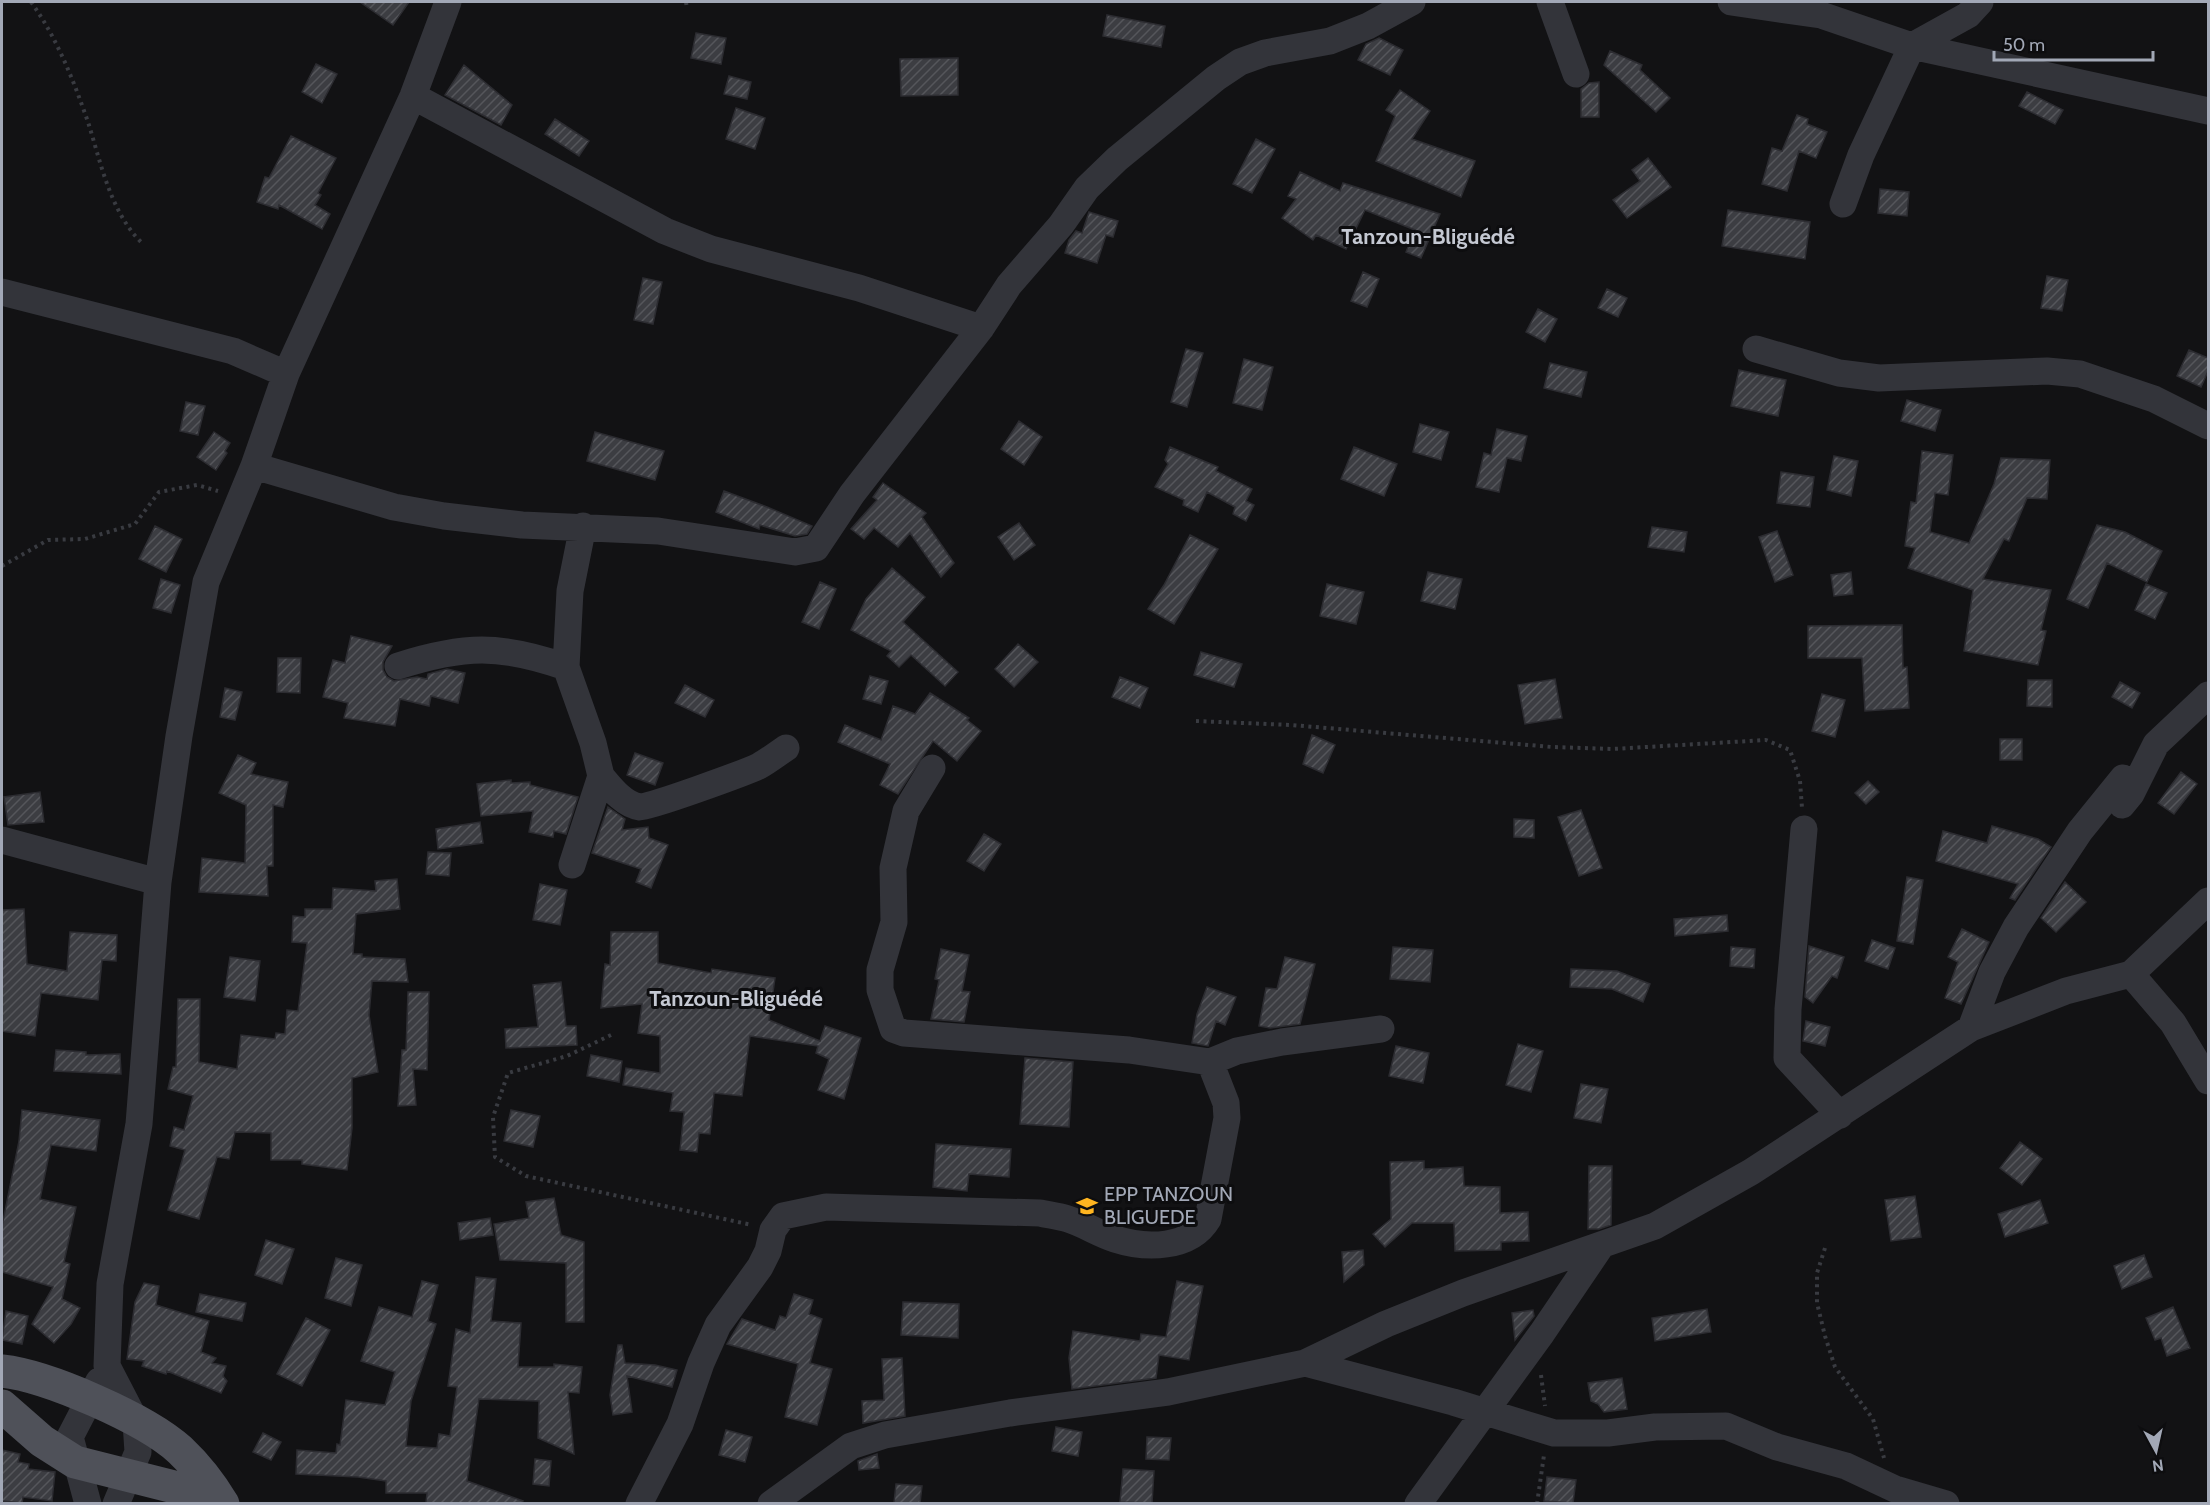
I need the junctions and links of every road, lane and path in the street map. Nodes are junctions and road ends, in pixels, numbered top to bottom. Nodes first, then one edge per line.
1 (31, 2) edge
2 (448, 2) edge
3 (686, 2) edge
4 (1412, 2) edge
5 (1550, 2) edge
6 (1731, 2) edge
7 (1980, 2) edge
8 (687, 9) dead end
9 (1912, 45) junction
10 (1576, 74) dead end
11 (413, 96) junction
12 (2208, 111) edge
13 (1843, 204) dead end
14 (141, 242) dead end
15 (2, 292) edge
16 (981, 328) junction
17 (1756, 349) dead end
18 (286, 374) junction
19 (2208, 426) edge
20 (254, 466) junction
21 (241, 498) junction
22 (583, 526) junction
23 (2, 566) edge
24 (398, 666) dead end
25 (566, 667) junction
26 (2208, 695) edge
27 (1197, 721) dead end
28 (786, 748) dead end
29 (932, 768) dead end
30 (601, 776) junction
31 (1804, 830) joint
32 (2, 840) edge
33 (572, 865) dead end
34 (158, 882) junction
35 (2208, 901) edge
36 (2131, 975) junction
37 (1971, 1028) junction
38 (1381, 1029) dead end
39 (611, 1035) dead end
40 (1210, 1062) junction
41 (2208, 1081) edge
42 (1840, 1115) junction
43 (773, 1230) junction
44 (1601, 1246) junction
45 (1825, 1248) dead end
46 (1305, 1363) junction
47 (107, 1366) junction
48 (2, 1371) edge
49 (89, 1398) junction
50 (2, 1406) edge
51 (1483, 1412) junction
52 (136, 1422) junction
53 (75, 1462) junction
54 (128, 1473) junction
55 (1895, 1489) junction
56 (88, 1503) edge
57 (116, 1503) edge
58 (212, 1503) edge
59 (223, 1503) edge
60 (639, 1503) edge
61 (771, 1503) edge
62 (1418, 1503) edge
63 (1946, 1503) edge

1 - 14 path
2 - 11 street
3 - 8 path
4 - 16 street
5 - 10 street
6 - 9 street
7 - 9 street
9 - 12 street
9 - 13 street
11 - 16 street
11 - 18 street
15 - 18 street
16 - 22 street
17 - 19 street
18 - 20 street
20 - 21 street
20 - 22 street
21 - 23 path
21 - 34 street
22 - 25 street
24 - 25 street
25 - 30 street
26 - 37 street
27 - 31 path
28 - 30 street
29 - 40 street
30 - 33 street
31 - 42 street
32 - 34 street
34 - 47 street
35 - 36 street
36 - 37 street
36 - 41 street
37 - 42 street
38 - 40 street
39 - 43 path
40 - 43 street
42 - 44 street
43 - 60 street
44 - 46 street
44 - 51 street
45 - 55 path
46 - 51 street
46 - 61 street
47 - 49 street
47 - 52 street
48 - 49 main road
49 - 52 main road
49 - 53 street
50 - 53 main road
51 - 55 street
51 - 62 street
52 - 54 street
52 - 59 main road
53 - 54 main road
53 - 56 street
54 - 57 street
54 - 58 main road
55 - 63 street

